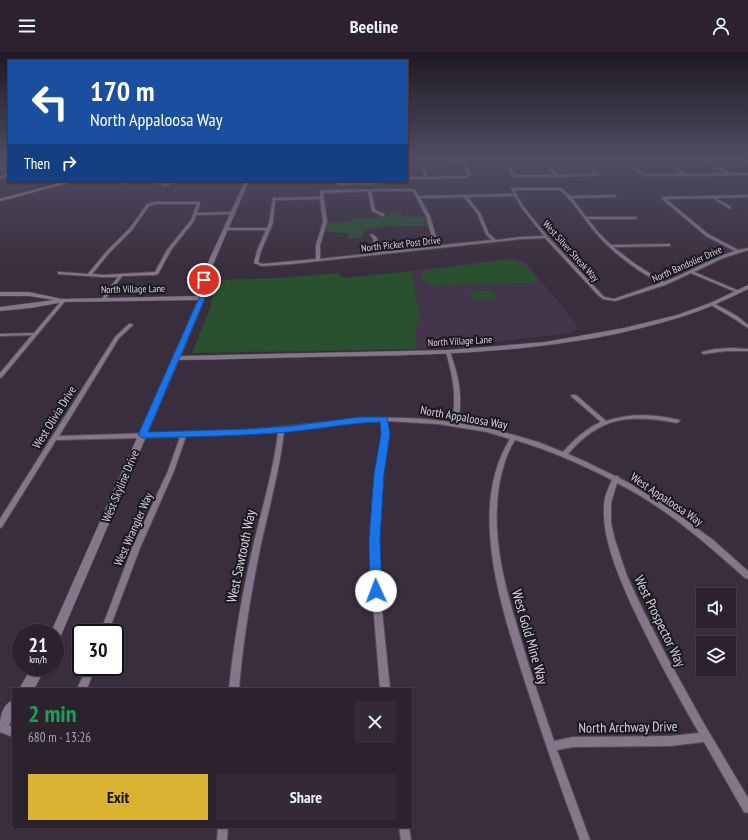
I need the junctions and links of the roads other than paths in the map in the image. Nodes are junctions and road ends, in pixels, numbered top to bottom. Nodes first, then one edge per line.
1 (20, 195) edge
2 (241, 195) edge
3 (321, 195) edge
4 (370, 195) edge
5 (515, 195) joint
6 (567, 195) edge
7 (465, 196) junction
8 (615, 196) dead end
9 (748, 196) edge
10 (418, 197) joint
11 (569, 197) junction
12 (322, 198) junction
13 (714, 198) junction
14 (0, 200) edge
15 (730, 208) dead end
16 (233, 213) junction
17 (196, 214) junction
18 (383, 215) dead end
19 (585, 218) junction
20 (635, 218) dead end
21 (226, 229) junction
22 (270, 229) junction
23 (372, 235) dead end
24 (546, 237) junction
25 (495, 241) junction
26 (669, 245) dead end
27 (612, 246) junction
28 (443, 247) junction
29 (748, 249) edge
30 (737, 251) junction
31 (377, 254) junction
32 (318, 260) junction
33 (691, 272) junction
34 (59, 273) dead end
35 (89, 275) junction
36 (120, 276) junction
37 (748, 282) edge
38 (664, 284) junction
39 (748, 287) edge
40 (737, 291) junction
41 (0, 294) edge
42 (202, 298) junction
43 (64, 300) junction
44 (103, 300) junction
45 (609, 300) joint
46 (712, 304) junction
47 (0, 309) edge
48 (131, 325) dead end
49 (748, 327) edge
50 (35, 334) junction
51 (0, 335) edge
52 (748, 350) edge
53 (448, 352) junction
54 (704, 353) dead end
55 (176, 358) junction
56 (0, 376) edge
57 (574, 396) dead end
58 (384, 419) junction
59 (677, 421) dead end
60 (605, 423) junction
61 (455, 424) junction
62 (281, 430) junction
63 (184, 434) junction
64 (142, 435) junction
65 (514, 437) junction
66 (54, 438) junction
67 (565, 454) junction
68 (616, 478) junction
69 (0, 525) edge
70 (748, 576) edge
71 (60, 624) edge
72 (107, 624) edge
73 (34, 676) edge
74 (87, 676) edge
75 (27, 688) edge
76 (82, 688) edge
77 (234, 688) edge
78 (385, 688) edge
79 (12, 709) edge
80 (0, 726) edge
81 (12, 732) edge
82 (706, 737) junction
83 (551, 746) junction
84 (748, 808) edge
85 (223, 828) edge
86 (404, 828) edge
87 (222, 840) edge
88 (406, 840) edge
89 (585, 840) edge

1 - 14 main road
2 - 16 street, West Skyline Drive
3 - 12 street
4 - 18 street
5 - 7 street
5 - 24 street, West Silver Streak Way
6 - 11 street, West Silver Streak Way
7 - 10 street
7 - 25 street
8 - 11 street
9 - 13 street
10 - 28 street
11 - 19 street
12 - 22 street
12 - 32 street
13 - 15 street
13 - 30 street
16 - 17 street
16 - 21 street, West Skyline Drive
17 - 35 street
17 - 36 street
19 - 20 street
19 - 27 street
21 - 22 street
21 - 42 street, West Skyline Drive
22 - 32 street, North Picket Post Drive
23 - 31 street
24 - 25 street, North Picket Post Drive
24 - 45 street, West Silver Streak Way
25 - 28 street, North Picket Post Drive
26 - 27 street
27 - 38 street
28 - 31 street, North Picket Post Drive
29 - 30 street, North Bandolier Drive
30 - 33 street, North Bandolier Drive
31 - 32 street, North Picket Post Drive
33 - 38 street, North Bandolier Drive
33 - 40 street
34 - 35 street
35 - 36 street
36 - 44 street
37 - 40 street, North Village Lane
38 - 45 street, North Bandolier Drive
39 - 40 street, North Village Lane
40 - 46 street, North Village Lane
41 - 43 street, North Village Lane
42 - 44 street, North Village Lane
42 - 55 street, West Skyline Drive
43 - 44 street, North Village Lane
43 - 47 street, North Village Lane
43 - 50 street
46 - 49 street
46 - 53 street, North Village Lane
48 - 66 street, West Olivia Drive
50 - 51 street
50 - 56 street
52 - 54 street
53 - 55 street, North Village Lane
53 - 61 street
55 - 64 street, West Skyline Drive
57 - 60 street
58 - 61 street, North Appaloosa Way
58 - 62 street, North Appaloosa Way
58 - 78 street
59 - 60 street
60 - 67 street
61 - 65 street, North Appaloosa Way
62 - 63 street, North Appaloosa Way
62 - 77 street, West Sawtooth Way
63 - 64 street, North Appaloosa Way
63 - 72 street, West Wrangler Way
64 - 66 street, North Appaloosa Way
64 - 71 street, West Skyline Drive
65 - 67 street, North Appaloosa Way
65 - 83 street, West Gold Mine Way
66 - 69 street, West Olivia Drive
67 - 68 street, West Appaloosa Way
68 - 70 street, West Appaloosa Way
68 - 82 street, West Prospector Way
73 - 75 street
74 - 76 street
79 - 80 street
80 - 81 street
82 - 83 street, North Archway Drive
82 - 84 street, West Prospector Way
83 - 89 street, West Gold Mine Way
85 - 87 street
86 - 88 street

